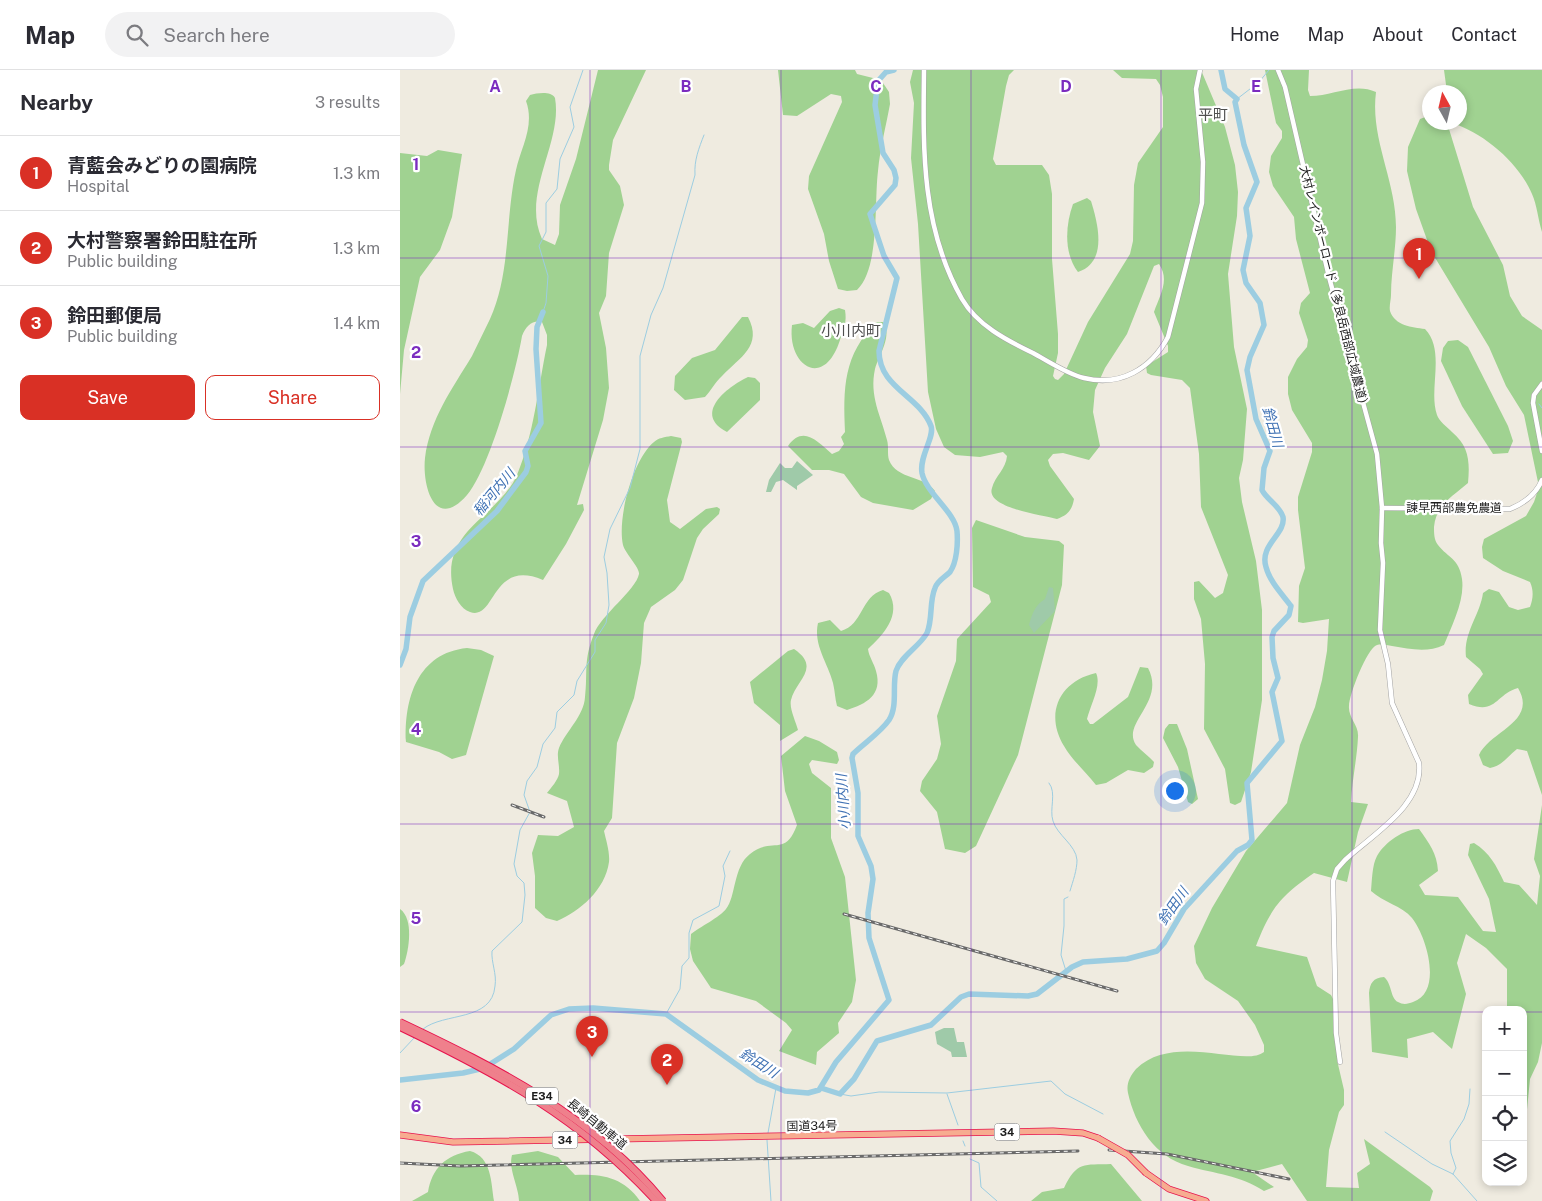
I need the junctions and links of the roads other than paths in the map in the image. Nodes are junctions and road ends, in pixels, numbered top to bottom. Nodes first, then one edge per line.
1 (924, 70) edge
2 (1200, 70) edge
3 (1278, 70) edge
4 (1542, 384) edge
5 (1542, 452) edge
6 (1542, 480) edge
7 (1382, 508) junction
8 (400, 1022) edge
9 (400, 1027) edge
10 (1340, 1062) dead end
11 (400, 1135) edge
12 (656, 1201) edge
13 (663, 1201) edge
14 (1206, 1201) edge

1 - 2 street
3 - 7 street, 大村レインボーロード（多良岳西部広域農道）
4 - 5 street
6 - 7 street, 諫早西部農免農道
7 - 10 street, 大村レインボーロード（多良岳西部広域農道）
8 - 13 highway, 長崎自動車道 / E34, bridge
9 - 12 highway, 長崎自動車道 / E34, bridge
11 - 14 highway, 国道34号 / 34, bridge

